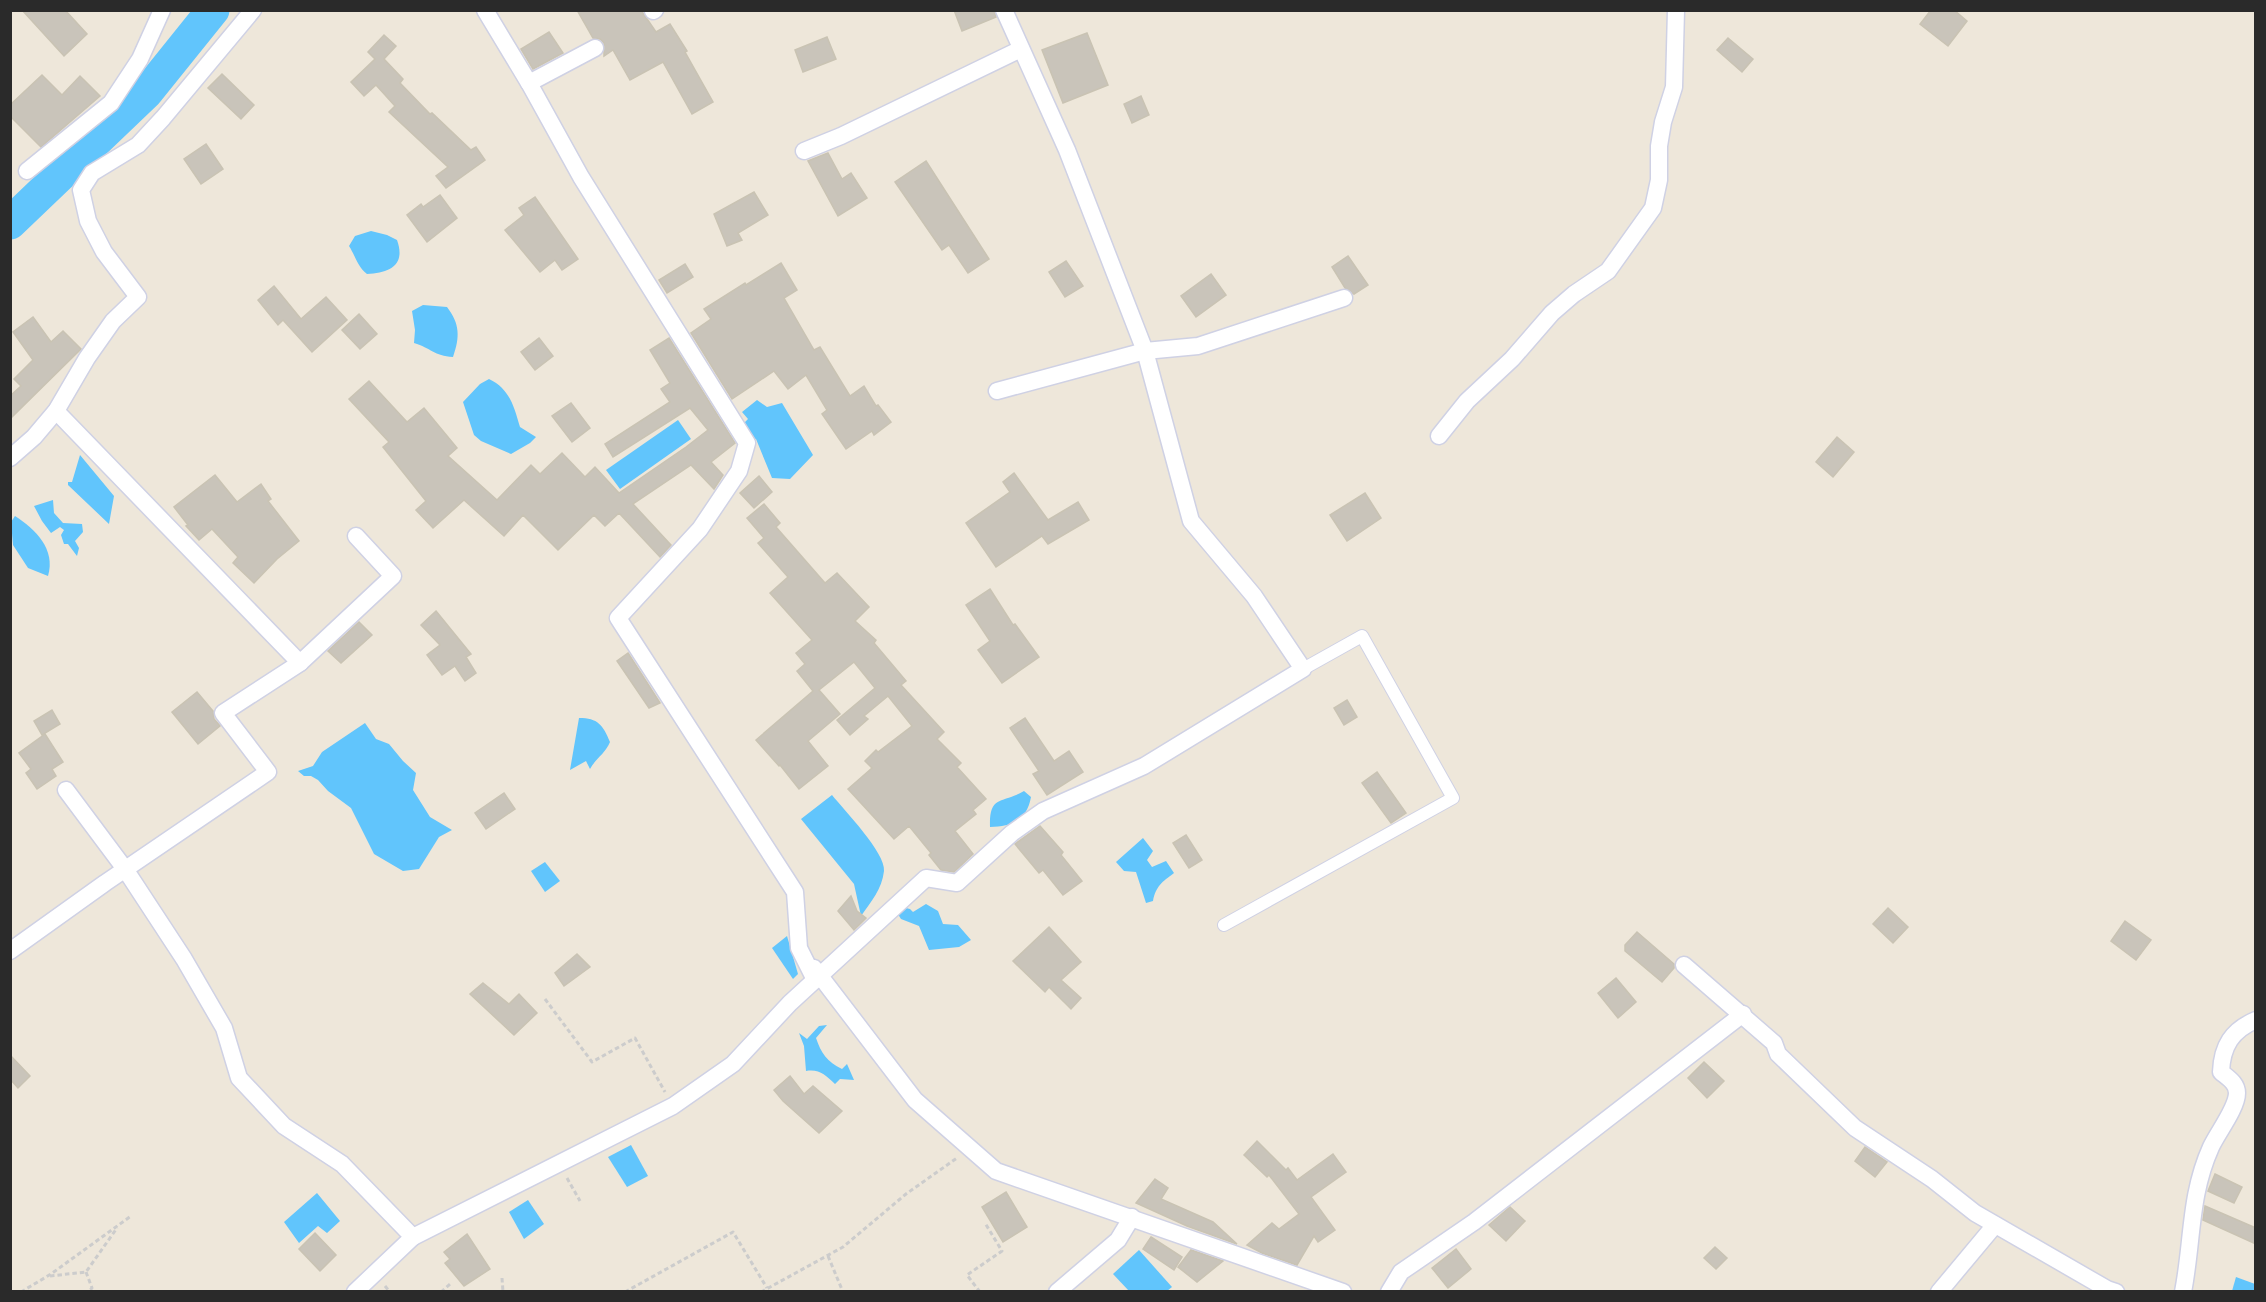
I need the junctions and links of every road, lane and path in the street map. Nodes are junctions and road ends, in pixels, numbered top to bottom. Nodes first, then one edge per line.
1 (162, 10) edge
2 (253, 10) edge
3 (485, 10) edge
4 (1004, 10) edge
5 (1676, 10) edge
6 (595, 48) dead end
7 (1021, 49) junction
8 (529, 83) junction
9 (804, 151) dead end
10 (27, 171) dead end
11 (1344, 298) dead end
12 (1145, 351) junction
13 (997, 391) dead end
14 (56, 411) junction
15 (1439, 436) dead end
16 (10, 458) edge
17 (356, 536) dead end
18 (300, 663) junction
19 (1303, 669) junction
20 (66, 790) dead end
21 (125, 869) junction
22 (1224, 925) dead end
23 (10, 951) edge
24 (1684, 965) dead end
25 (817, 978) junction
26 (545, 999) dead end
27 (1743, 1014) junction
28 (2256, 1020) edge
29 (673, 1106) junction
30 (969, 1147) junction
31 (560, 1163) junction
32 (580, 1201) dead end
33 (131, 1216) dead end
34 (1132, 1217) junction
35 (985, 1223) dead end
36 (120, 1224) junction
37 (1995, 1225) junction
38 (412, 1237) junction
39 (828, 1256) junction
40 (86, 1272) junction
41 (47, 1276) junction
42 (502, 1278) dead end
43 (450, 1284) dead end
44 (767, 1288) junction
45 (21, 1292) edge
46 (88, 1292) edge
47 (354, 1292) edge
48 (441, 1292) edge
49 (504, 1292) edge
50 (625, 1292) edge
51 (760, 1292) edge
52 (843, 1292) edge
53 (981, 1292) edge
54 (1057, 1292) edge
55 (1343, 1292) edge
56 (1389, 1292) edge
57 (1939, 1292) edge
58 (2116, 1292) edge
59 (2182, 1292) edge

1 - 10 street
2 - 14 street
3 - 8 street
4 - 7 street
5 - 15 street
6 - 8 street
7 - 9 street
7 - 12 street
8 - 25 street
11 - 12 street
12 - 13 street
12 - 19 street
14 - 16 street
14 - 18 street
17 - 18 street
18 - 21 street
19 - 22 street
19 - 25 street
20 - 21 street
21 - 23 street
21 - 38 street
24 - 27 street
25 - 29 street
25 - 30 street
26 - 29 path
27 - 37 street
27 - 56 street
28 - 59 street
29 - 31 street
30 - 34 street
30 - 39 path
31 - 32 path
31 - 38 street
33 - 36 path
34 - 54 street
34 - 55 street
35 - 53 path
36 - 40 path
36 - 41 path
37 - 57 street
37 - 58 street
38 - 47 street
39 - 44 path
39 - 52 path
40 - 41 path
40 - 46 path
41 - 45 path
42 - 49 path
43 - 48 path
44 - 50 path
44 - 51 path

